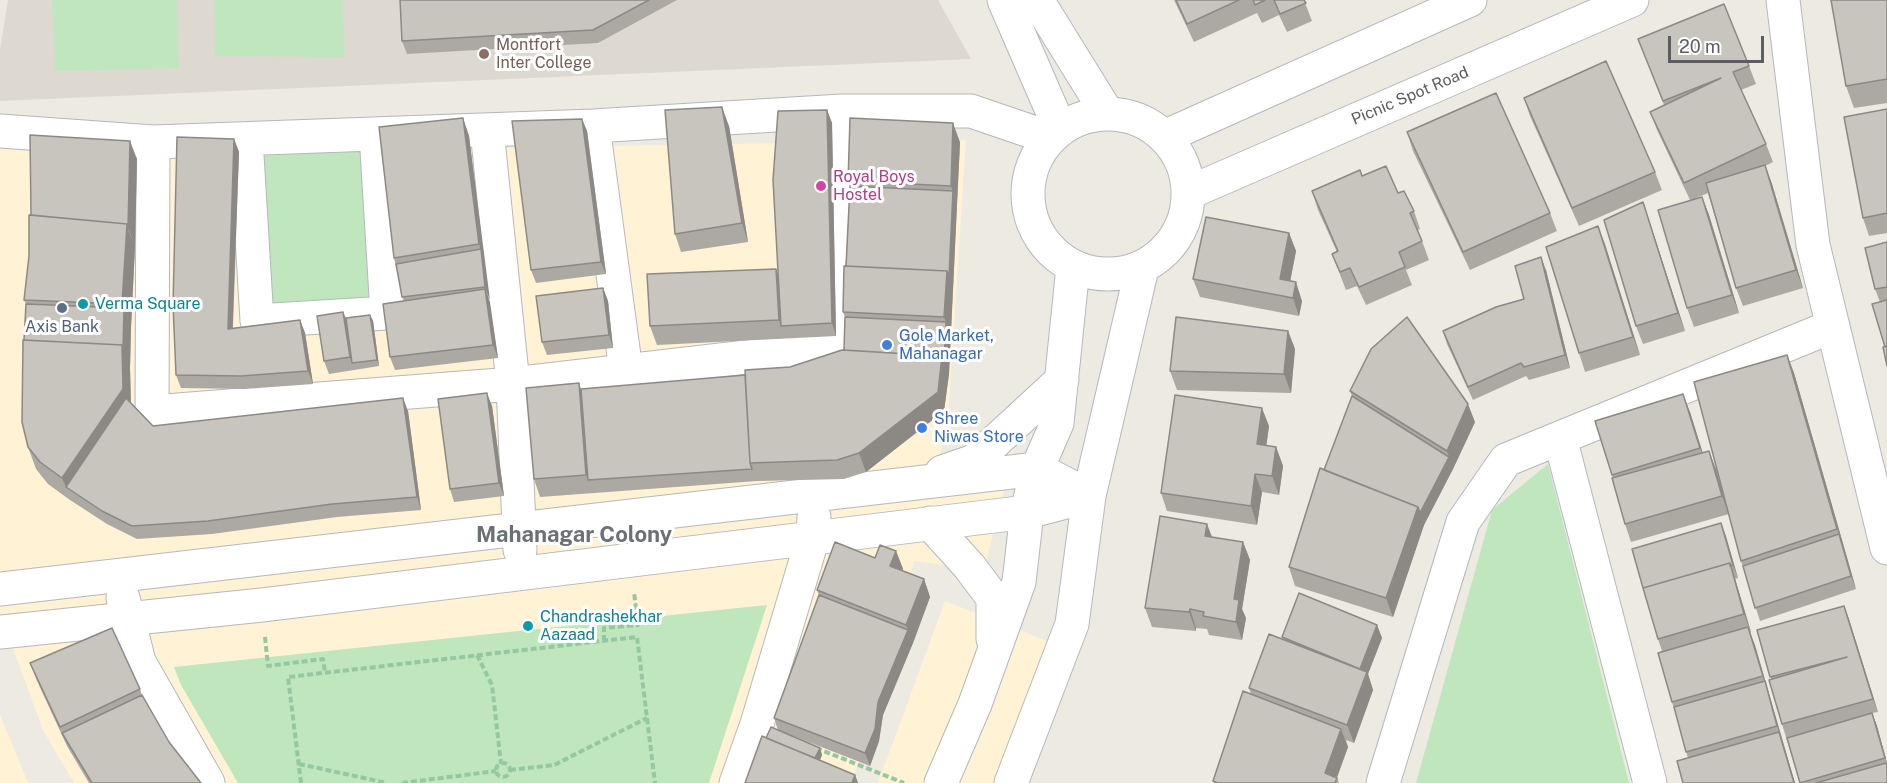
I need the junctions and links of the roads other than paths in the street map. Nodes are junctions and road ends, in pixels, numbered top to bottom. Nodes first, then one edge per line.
1 (1004, 0) edge
2 (1037, 0) edge
3 (1470, 0) edge
4 (1632, 0) edge
5 (1783, 0) edge
6 (842, 111) junction
7 (1107, 113) junction
8 (593, 126) junction
9 (487, 130) junction
10 (0, 131) edge
11 (1055, 133) junction
12 (376, 134) junction
13 (1164, 137) junction
14 (246, 138) junction
15 (153, 142) junction
16 (1188, 192) junction
17 (1073, 267) junction
18 (1142, 268) junction
19 (1833, 326) junction
20 (627, 371) junction
21 (1062, 380) junction
22 (513, 384) junction
23 (1560, 438) junction
24 (1037, 469) junction
25 (913, 484) junction
26 (816, 495) junction
27 (1089, 496) junction
28 (1028, 512) junction
29 (930, 523) junction
30 (518, 529) junction
31 (813, 537) junction
32 (1887, 548) edge
33 (523, 572) junction
34 (117, 574) junction
35 (0, 589) edge
36 (128, 620) junction
37 (0, 632) edge
38 (993, 653) junction
39 (208, 783) edge
40 (736, 783) edge
41 (941, 783) edge
42 (1011, 783) edge
43 (1383, 783) edge
44 (1650, 783) edge

1 - 11 street
2 - 7 street
3 - 13 street
4 - 16 street, Picnic Spot Road
5 - 19 street
6 - 8 street
6 - 11 street
6 - 20 street
7 - 11 street
7 - 13 street
8 - 9 street
8 - 20 street
9 - 12 street
9 - 22 street
10 - 15 street
11 - 17 street
12 - 14 street
12 - 14 street
13 - 16 street
14 - 15 street
15 - 22 street
16 - 18 street
17 - 18 street
17 - 21 street
18 - 27 street
19 - 23 street
19 - 32 street
20 - 22 street
21 - 24 street
21 - 25 street
22 - 30 street
23 - 43 street
23 - 44 street
24 - 25 street
24 - 27 street
24 - 28 street
25 - 26 street
26 - 30 street
26 - 31 street
27 - 28 street
27 - 42 street
28 - 29 street
28 - 38 street
29 - 31 street
29 - 38 street
30 - 33 street
30 - 34 street
31 - 33 street
31 - 40 street
33 - 36 street
34 - 35 street
34 - 36 street
36 - 37 street
36 - 39 street
38 - 41 street

